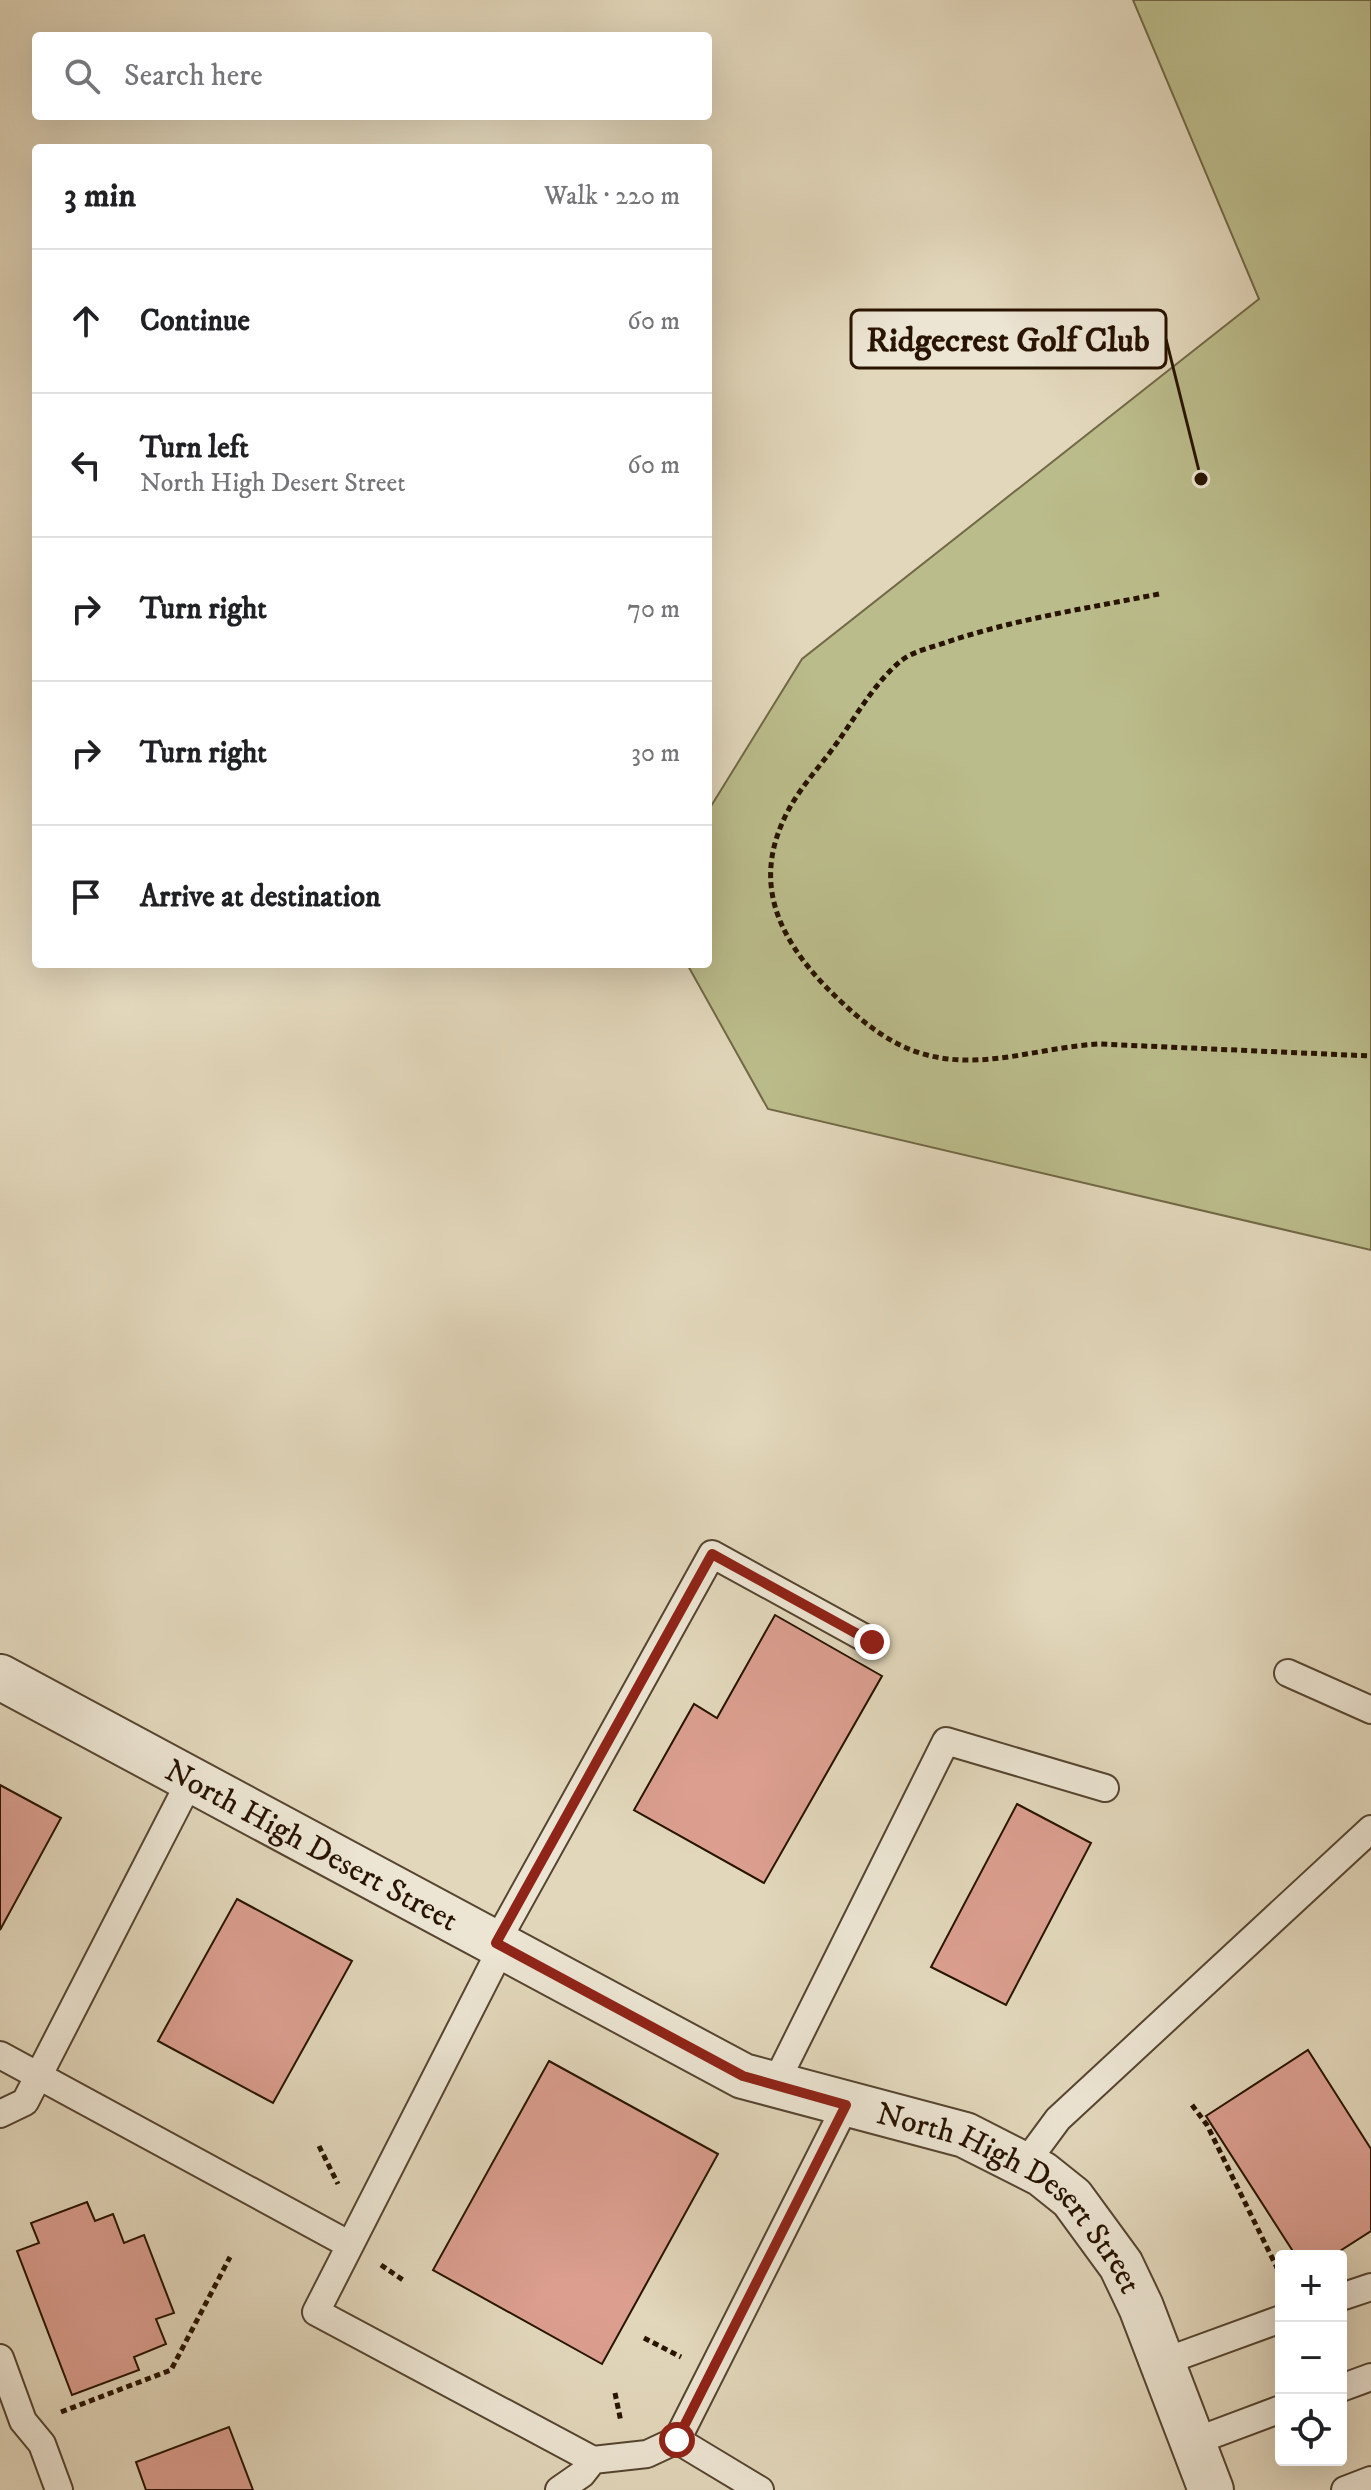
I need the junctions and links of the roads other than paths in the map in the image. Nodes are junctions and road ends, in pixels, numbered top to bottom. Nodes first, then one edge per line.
1 (872, 1642) dead end
2 (1288, 1673) dead end
3 (0, 1677) edge
4 (1371, 1710) edge
5 (191, 1779) junction
6 (1105, 1788) dead end
7 (1371, 1829) edge
8 (499, 1945) junction
9 (0, 2055) edge
10 (39, 2075) junction
11 (774, 2086) junction
12 (846, 2105) junction
13 (0, 2114) edge
14 (1024, 2165) junction
15 (350, 2245) junction
16 (1371, 2287) edge
17 (1347, 2295) edge
18 (1275, 2321) edge
19 (0, 2358) edge
20 (1163, 2362) junction
21 (1371, 2377) edge
22 (1347, 2386) edge
23 (1275, 2411) edge
24 (677, 2440) junction
25 (1193, 2442) junction
26 (593, 2460) junction
27 (1371, 2480) edge
28 (59, 2490) edge
29 (559, 2490) edge
30 (760, 2490) edge
31 (1211, 2490) edge
32 (1345, 2490) edge

1 - 8 lane
2 - 4 lane
3 - 5 street, North High Desert Street
5 - 8 street, North High Desert Street
5 - 10 lane
6 - 11 lane
7 - 14 lane
8 - 11 street, North High Desert Street
8 - 15 lane
9 - 10 lane
10 - 13 lane
10 - 15 lane
11 - 12 street, North High Desert Street
12 - 14 street, North High Desert Street
12 - 24 lane
14 - 20 street, North High Desert Street
15 - 26 lane
16 - 17 lane
18 - 20 lane
19 - 28 lane
20 - 25 street, North High Desert Street
21 - 22 lane
23 - 25 lane
24 - 26 lane
24 - 30 lane
25 - 31 street, North High Desert Street
26 - 29 lane
27 - 32 lane

